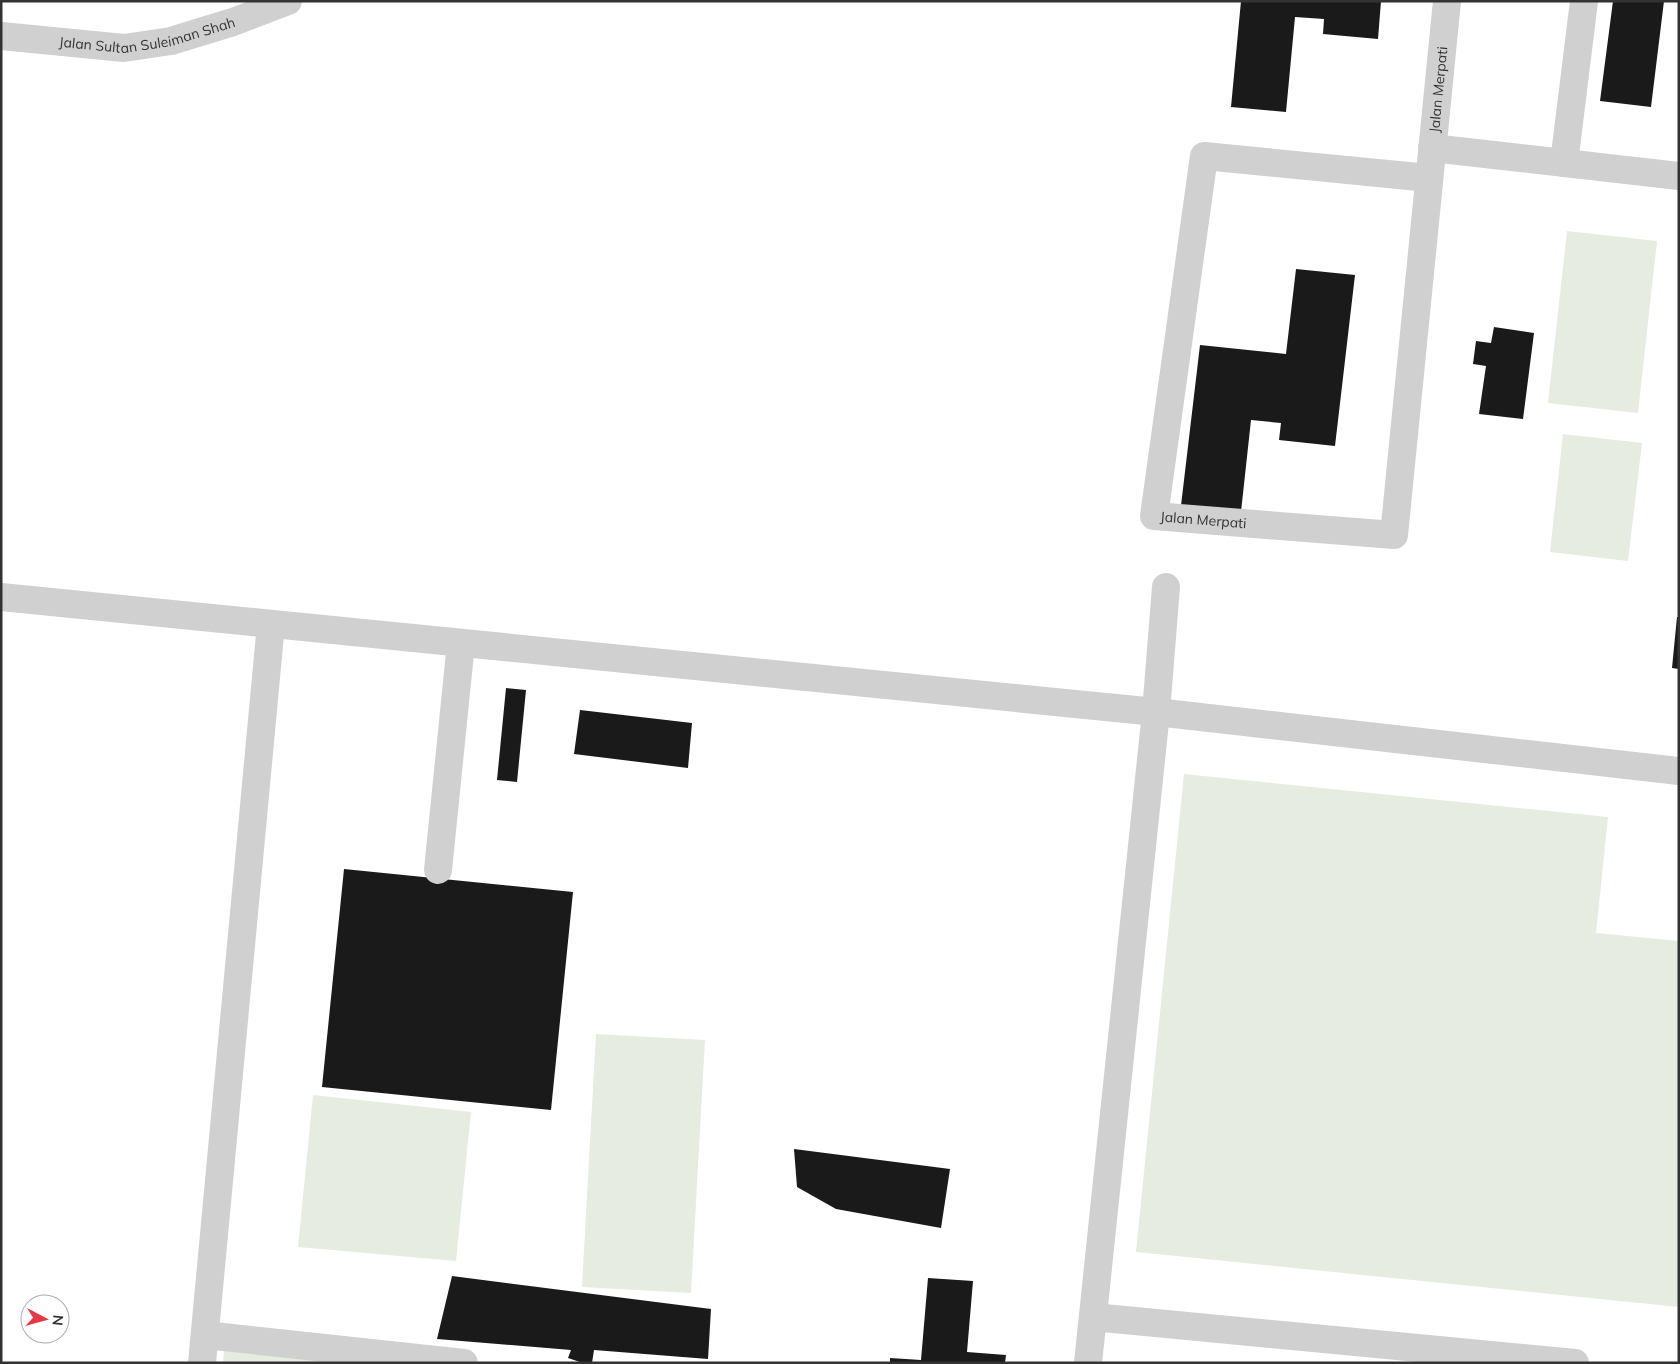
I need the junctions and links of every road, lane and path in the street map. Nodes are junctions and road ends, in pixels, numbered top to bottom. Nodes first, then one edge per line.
1 (288, 1) edge
2 (1447, 1) edge
3 (1584, 1) edge
4 (1, 36) edge
5 (1432, 148) junction
6 (1564, 163) junction
7 (1679, 176) edge
8 (1429, 178) junction
9 (1166, 587) dead end
10 (1, 597) edge
11 (271, 624) junction
12 (461, 643) junction
13 (1156, 712) junction
14 (1679, 771) edge
15 (438, 870) dead end
16 (1093, 1317) junction
17 (205, 1335) junction
18 (202, 1363) edge
19 (464, 1363) edge
20 (1088, 1363) edge
21 (1575, 1363) edge

1 - 4 street, Jalan Sultan Suleiman Shah
2 - 5 street, Jalan Merpati
3 - 6 street
5 - 6 street
5 - 8 street, Jalan Merpati
6 - 7 street
8 - 8 street, Jalan Merpati
9 - 13 street
10 - 11 street
11 - 12 street
11 - 17 street
12 - 13 street
12 - 15 street
13 - 14 street
13 - 16 street
16 - 20 street
16 - 21 street
17 - 18 street
17 - 19 street

